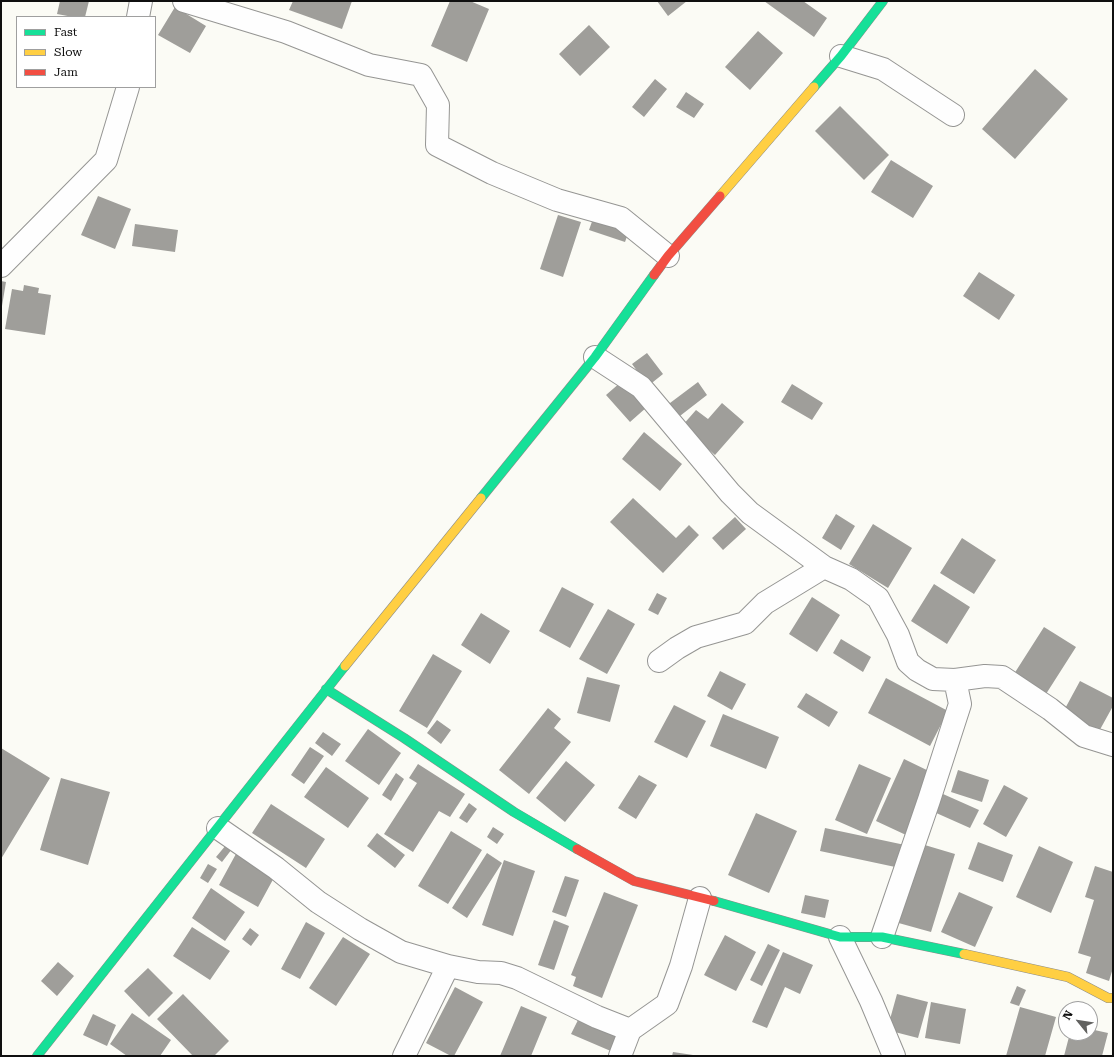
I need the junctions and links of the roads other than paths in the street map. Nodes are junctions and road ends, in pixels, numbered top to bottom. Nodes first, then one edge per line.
1 (141, 1) edge
2 (184, 1) edge
3 (884, 1) edge
4 (138, 16) edge
5 (841, 56) junction
6 (128, 88) edge
7 (953, 115) dead end
8 (668, 256) junction
9 (1, 266) edge
10 (595, 357) junction
11 (824, 567) junction
12 (659, 661) dead end
13 (955, 680) junction
14 (326, 689) junction
15 (1113, 745) edge
16 (218, 828) junction
17 (700, 898) junction
18 (840, 937) junction
19 (882, 938) junction
20 (448, 966) junction
21 (1113, 998) edge
22 (630, 1030) junction
23 (37, 1056) edge
24 (404, 1056) edge
25 (620, 1056) edge
26 (894, 1056) edge

1 - 4 street
2 - 8 street
3 - 5 street
5 - 7 street
5 - 8 street
6 - 9 street
8 - 10 street
10 - 11 street
10 - 14 street
11 - 12 street
11 - 13 street
13 - 15 street
13 - 19 street
14 - 16 street
14 - 17 street
16 - 20 street
16 - 23 street
17 - 18 street
17 - 22 street
18 - 19 street
18 - 26 street
19 - 21 street
20 - 22 street
20 - 24 street
22 - 25 street

